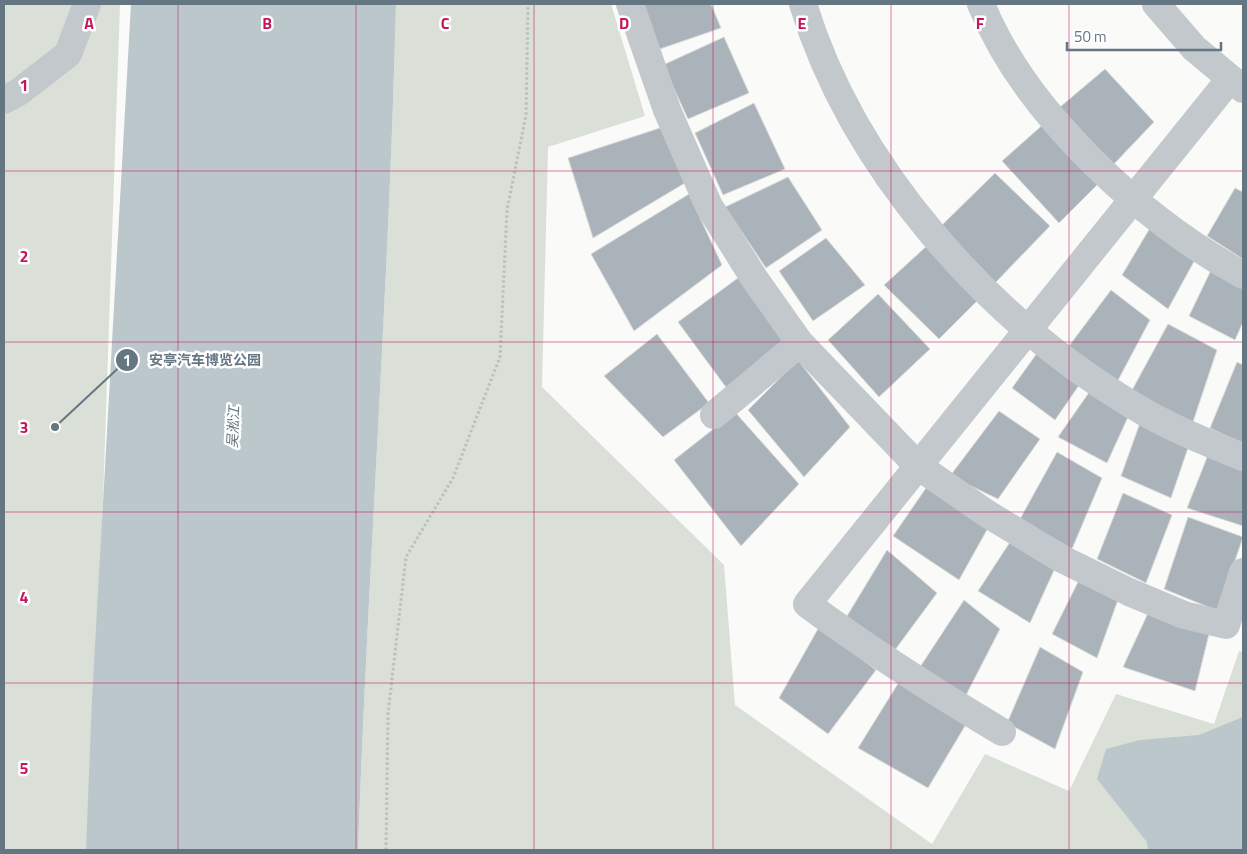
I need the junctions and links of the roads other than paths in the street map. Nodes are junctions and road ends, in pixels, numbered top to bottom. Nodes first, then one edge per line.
1 (87, 4) edge
2 (630, 4) edge
3 (803, 4) edge
4 (981, 4) edge
5 (1156, 4) edge
6 (1236, 84) edge
7 (4, 100) edge
8 (1133, 200) junction
9 (1243, 275) edge
10 (1028, 330) junction
11 (800, 343) junction
12 (714, 416) dead end
13 (1243, 457) edge
14 (918, 466) junction
15 (1243, 572) edge
16 (1002, 732) dead end

1 - 7 street
2 - 11 street
3 - 10 street
4 - 8 street
5 - 6 street
6 - 8 street
8 - 9 street
8 - 10 street
10 - 13 street
10 - 14 street
11 - 12 street
11 - 14 street
14 - 15 street
14 - 16 street

